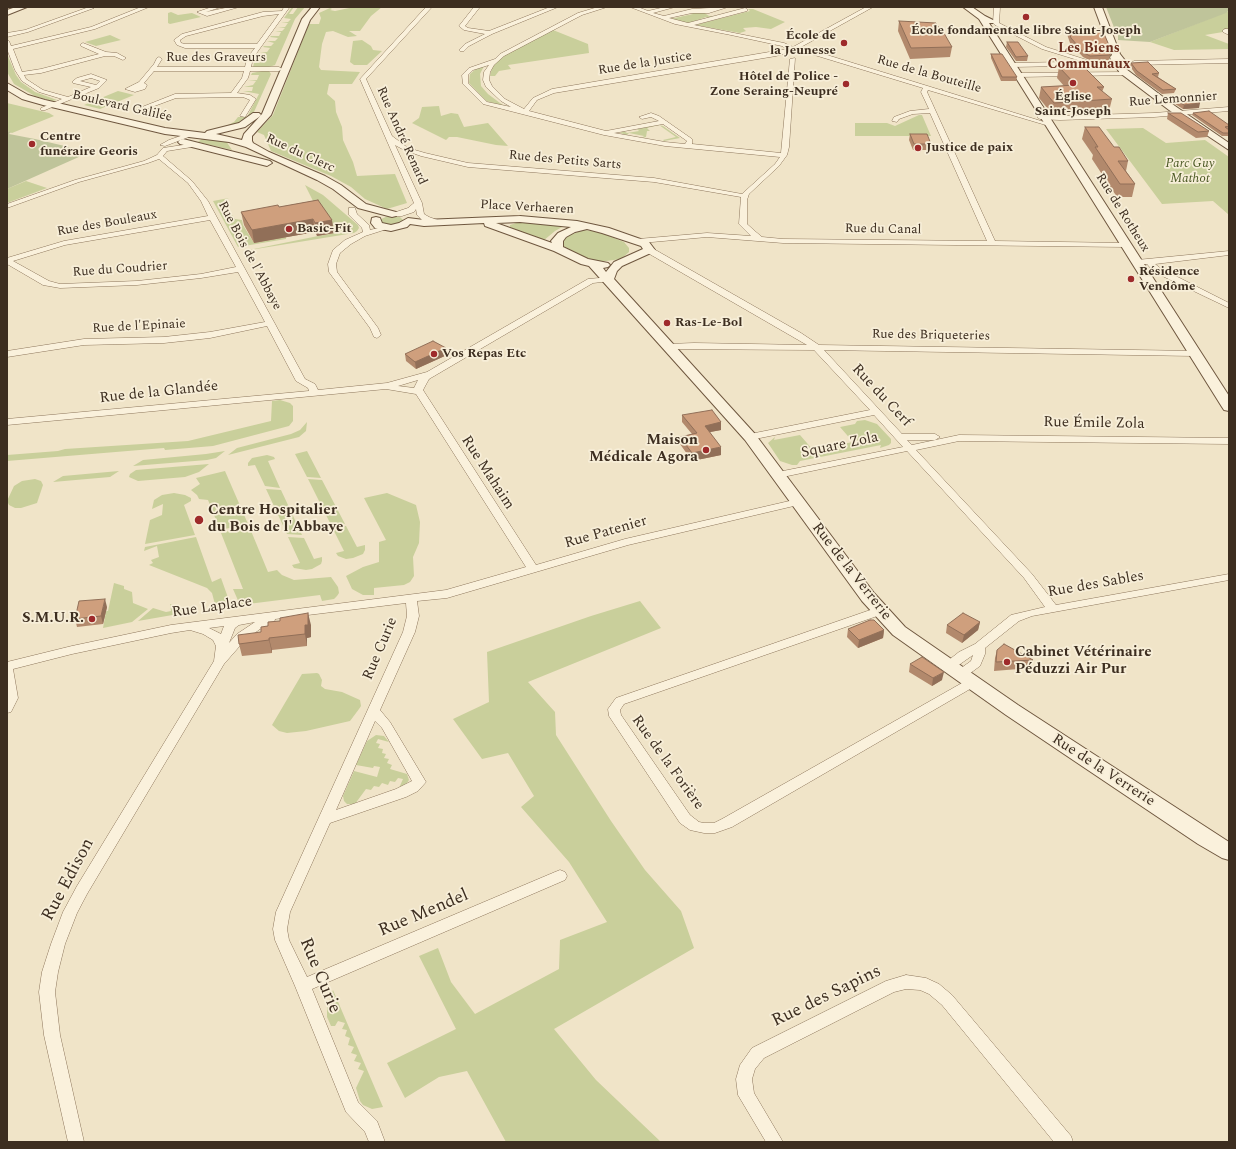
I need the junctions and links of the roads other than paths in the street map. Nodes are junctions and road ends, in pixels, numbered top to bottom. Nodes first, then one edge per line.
1 (23, 7) edge
2 (133, 7) edge
3 (146, 7) edge
4 (218, 7) edge
5 (236, 7) edge
6 (287, 7) edge
7 (310, 7) edge
8 (316, 7) edge
9 (429, 7) edge
10 (477, 7) edge
11 (555, 7) edge
12 (604, 7) edge
13 (633, 7) edge
14 (672, 7) edge
15 (724, 7) edge
16 (870, 7) edge
17 (967, 7) edge
18 (997, 7) edge
19 (1098, 7) edge
20 (91, 8) dead end
21 (745, 10) dead end
22 (283, 12) junction
23 (648, 12) junction
24 (7, 13) edge
25 (663, 18) junction
26 (106, 24) junction
27 (686, 26) junction
28 (995, 28) junction
29 (1009, 32) junction
30 (490, 33) junction
31 (7, 35) edge
32 (8, 45) edge
33 (83, 45) dead end
34 (258, 46) junction
35 (462, 50) dead end
36 (796, 51) junction
37 (105, 54) junction
38 (123, 58) dead end
39 (159, 59) dead end
40 (496, 60) junction
41 (1218, 61) junction
42 (1229, 61) edge
43 (1096, 64) junction
44 (1121, 64) junction
45 (1012, 65) junction
46 (1229, 67) edge
47 (153, 69) junction
48 (279, 69) junction
49 (246, 70) junction
50 (20, 74) junction
51 (1018, 75) junction
52 (141, 82) dead end
53 (7, 86) edge
54 (97, 87) dead end
55 (928, 87) junction
56 (232, 95) junction
57 (68, 99) junction
58 (13, 101) dead end
59 (54, 105) junction
60 (43, 109) junction
61 (1229, 109) edge
62 (139, 110) dead end
63 (933, 111) junction
64 (525, 112) junction
65 (1178, 112) junction
66 (256, 115) junction
67 (243, 116) dead end
68 (642, 117) dead end
69 (1032, 118) junction
70 (1047, 119) junction
71 (895, 121) dead end
72 (664, 122) junction
73 (604, 133) junction
74 (195, 135) junction
75 (390, 138) junction
76 (235, 140) junction
77 (163, 143) junction
78 (174, 143) junction
79 (192, 144) junction
80 (249, 145) junction
81 (688, 146) junction
82 (1229, 147) edge
83 (230, 153) joint
84 (423, 155) junction
85 (784, 155) junction
86 (160, 156) junction
87 (271, 163) junction
88 (400, 163) junction
89 (744, 196) junction
90 (7, 206) edge
91 (418, 206) junction
92 (352, 210) junction
93 (214, 217) junction
94 (402, 218) junction
95 (376, 221) junction
96 (439, 222) junction
97 (464, 222) junction
98 (743, 224) junction
99 (588, 226) junction
100 (386, 228) junction
101 (364, 232) junction
102 (720, 235) junction
103 (675, 237) junction
104 (761, 239) junction
105 (640, 241) junction
106 (992, 244) junction
107 (1126, 245) junction
108 (558, 249) junction
109 (649, 250) junction
110 (1229, 253) edge
111 (7, 261) edge
112 (1137, 262) junction
113 (1149, 262) junction
114 (618, 264) junction
115 (240, 269) junction
116 (594, 272) junction
117 (1165, 274) junction
118 (1145, 276) junction
119 (610, 284) junction
120 (583, 286) junction
121 (1229, 306) edge
122 (271, 324) junction
123 (377, 335) dead end
124 (668, 347) junction
125 (816, 347) junction
126 (1194, 353) junction
127 (7, 354) edge
128 (432, 374) junction
129 (301, 381) junction
130 (387, 386) junction
131 (314, 392) junction
132 (419, 392) junction
133 (294, 394) junction
134 (1229, 408) edge
135 (876, 412) junction
136 (7, 422) edge
137 (750, 437) junction
138 (899, 437) junction
139 (959, 438) junction
140 (1229, 441) edge
141 (909, 448) junction
142 (778, 475) junction
143 (798, 502) junction
144 (532, 569) junction
145 (1229, 577) edge
146 (418, 598) junction
147 (1053, 609) junction
148 (879, 610) junction
149 (288, 614) junction
150 (239, 620) junction
151 (181, 628) junction
152 (235, 643) junction
153 (222, 646) junction
154 (220, 661) junction
155 (7, 667) edge
156 (961, 674) junction
157 (7, 709) edge
158 (374, 711) junction
159 (325, 819) junction
160 (1229, 852) edge
161 (560, 876) dead end
162 (303, 986) junction
163 (76, 1142) edge
164 (377, 1142) edge
165 (775, 1142) edge
166 (1065, 1142) edge

1 - 24 street
2 - 26 street
3 - 26 street
4 - 5 street
6 - 22 street
7 - 48 street
8 - 80 street
9 - 75 street, Rue André Renard
10 - 30 street
11 - 30 street
12 - 40 street
13 - 23 street, Rue de la Bouteille
14 - 23 street
15 - 25 street
16 - 36 street
17 - 28 street, Rue de Rotheux
18 - 28 street
19 - 44 street
20 - 31 street
21 - 27 street
22 - 34 street
22 - 34 street
23 - 25 street, Rue de la Bouteille
25 - 27 street, Rue de la Bouteille
26 - 32 street
27 - 36 street, Rue de la Bouteille
28 - 29 street
28 - 29 street
28 - 45 street, Rue de Rotheux
29 - 43 street
30 - 35 street
32 - 50 street
33 - 37 street
34 - 49 street
36 - 55 street, Rue de la Bouteille
36 - 64 street, Rue de la Justice
36 - 85 street
37 - 38 street
37 - 50 street
39 - 47 street, Rue des Graveurs
40 - 64 street
40 - 64 street
41 - 42 street
41 - 44 street
41 - 46 street
43 - 44 street
43 - 45 street
44 - 51 street
44 - 65 street
45 - 51 street, Rue de Rotheux
47 - 49 street, Rue des Graveurs
47 - 52 street, Rue des Graveurs
48 - 49 street, Rue des Graveurs
48 - 66 street
49 - 56 street
50 - 57 street
51 - 70 street, Rue de Rotheux
53 - 59 street, Boulevard Galilée
54 - 57 street
55 - 63 street
55 - 69 street, Rue de la Bouteille
56 - 62 street
56 - 67 street
57 - 59 street
58 - 60 street, Boulevard Galilée
59 - 60 street
59 - 74 street, Boulevard Galilée
60 - 77 street, Boulevard Galilée
61 - 65 street, Rue Lemonnier
63 - 71 street
63 - 106 street
64 - 73 street
65 - 70 street, Rue Lemonnier
65 - 82 street
66 - 74 street
66 - 76 street
68 - 72 street
69 - 70 street, Rue de la Bouteille
69 - 70 street
70 - 107 street, Rue de Rotheux
72 - 73 street
72 - 81 street
73 - 81 street
74 - 76 street, Boulevard Galilée
74 - 78 street
74 - 79 street
75 - 84 street, Rue des Petits Sarts
75 - 88 street, Rue André Renard
76 - 80 street, Rue du Clerc
76 - 87 street, Rue du Clerc
77 - 78 street, Boulevard Galilée
77 - 78 street
77 - 86 street
78 - 79 street, Boulevard Galilée
79 - 83 street, Boulevard Galilée
80 - 94 street, Rue du Clerc
81 - 85 street
83 - 87 street, Rue du Clerc
84 - 88 street
84 - 89 street, Rue des Petits Sarts
85 - 89 street
86 - 90 street
86 - 93 street, Rue Bois de l'Abbaye
87 - 92 street, Rue du Clerc
88 - 91 street, Rue André Renard
89 - 98 street
91 - 94 street, Rue André Renard
91 - 96 street, Rue André Renard
92 - 95 street, Rue du Clerc
92 - 101 street
93 - 111 street, Rue des Bouleaux
93 - 115 street, Rue Bois de l'Abbaye
94 - 95 street
94 - 96 street, Rue du Clerc
94 - 97 street, Rue du Clerc
94 - 100 street
95 - 100 street, Rue du Clerc
95 - 101 street
96 - 97 street, Rue du Clerc
97 - 99 street, Place Verhaeren
97 - 108 street, Place Verhaeren
98 - 102 street
98 - 104 street
99 - 105 street, Place Verhaeren
99 - 108 street, Place Verhaeren
100 - 101 street
101 - 123 street
102 - 103 street, Rue du Canal
102 - 104 street, Rue du Canal
103 - 105 street, Rue du Canal
103 - 109 street
104 - 106 street, Rue du Canal
105 - 109 street, Place Verhaeren
106 - 107 street, Rue du Canal
107 - 112 street, Rue de Rotheux
108 - 116 street, Place Verhaeren
109 - 114 street, Place Verhaeren
109 - 125 street, Rue du Cerf
110 - 113 street
111 - 115 street, Rue du Coudrier
112 - 113 street
112 - 118 street, Rue de Rotheux
113 - 117 street
114 - 116 street, Place Verhaeren
114 - 119 street
115 - 122 street, Rue Bois de l'Abbaye
116 - 119 street, Place Verhaeren
116 - 120 street
117 - 118 street
117 - 121 street
118 - 126 street, Rue de Rotheux
119 - 120 street
119 - 124 street, Rue de la Verrerie
120 - 128 street
122 - 127 street, Rue de l'Epinaie
122 - 129 street, Rue Bois de l'Abbaye
124 - 125 street, Rue des Briqueteries
124 - 137 street, Rue de la Verrerie
125 - 126 street, Rue des Briqueteries
125 - 135 street, Rue du Cerf
126 - 134 street, Rue de Rotheux
128 - 130 street
128 - 132 street
129 - 131 street, Rue Bois de l'Abbaye
129 - 133 street
130 - 131 street
130 - 132 street
131 - 133 street, Rue de la Glandée
132 - 144 street, Rue Mahaim
133 - 136 street, Rue de la Glandée
135 - 137 street, Square Zola
135 - 138 street, Rue du Cerf
137 - 142 street, Rue de la Verrerie
138 - 139 street, Rue Émile Zola
138 - 141 street, Rue du Cerf
139 - 140 street, Rue Émile Zola
139 - 141 street, Rue Émile Zola
141 - 142 street, Square Zola
141 - 147 street, Rue du Cerf
142 - 143 street, Rue de la Verrerie
143 - 144 street, Rue Patenier
143 - 148 street, Rue de la Verrerie
144 - 146 street, Rue Patenier
145 - 147 street, Rue des Sables
146 - 149 street, Rue Laplace
146 - 158 street, Rue Curie
147 - 156 street, Rue des Sables
148 - 156 street, Rue de la Verrerie
148 - 156 street, Rue de la Forière
149 - 150 street, Rue Laplace
149 - 152 street, Rue Edison
150 - 151 street, Rue Laplace
150 - 152 street
150 - 153 street, Rue Edison
151 - 153 street
151 - 155 street, Rue Laplace
152 - 154 street, Rue Edison
153 - 154 street, Rue Edison
154 - 163 street, Rue Edison
155 - 157 street
156 - 160 street, Rue de la Verrerie
158 - 159 street, Rue Curie
158 - 159 street
159 - 162 street, Rue Curie
161 - 162 street, Rue Mendel
162 - 164 street, Rue Curie
165 - 166 street, Rue des Sapins

